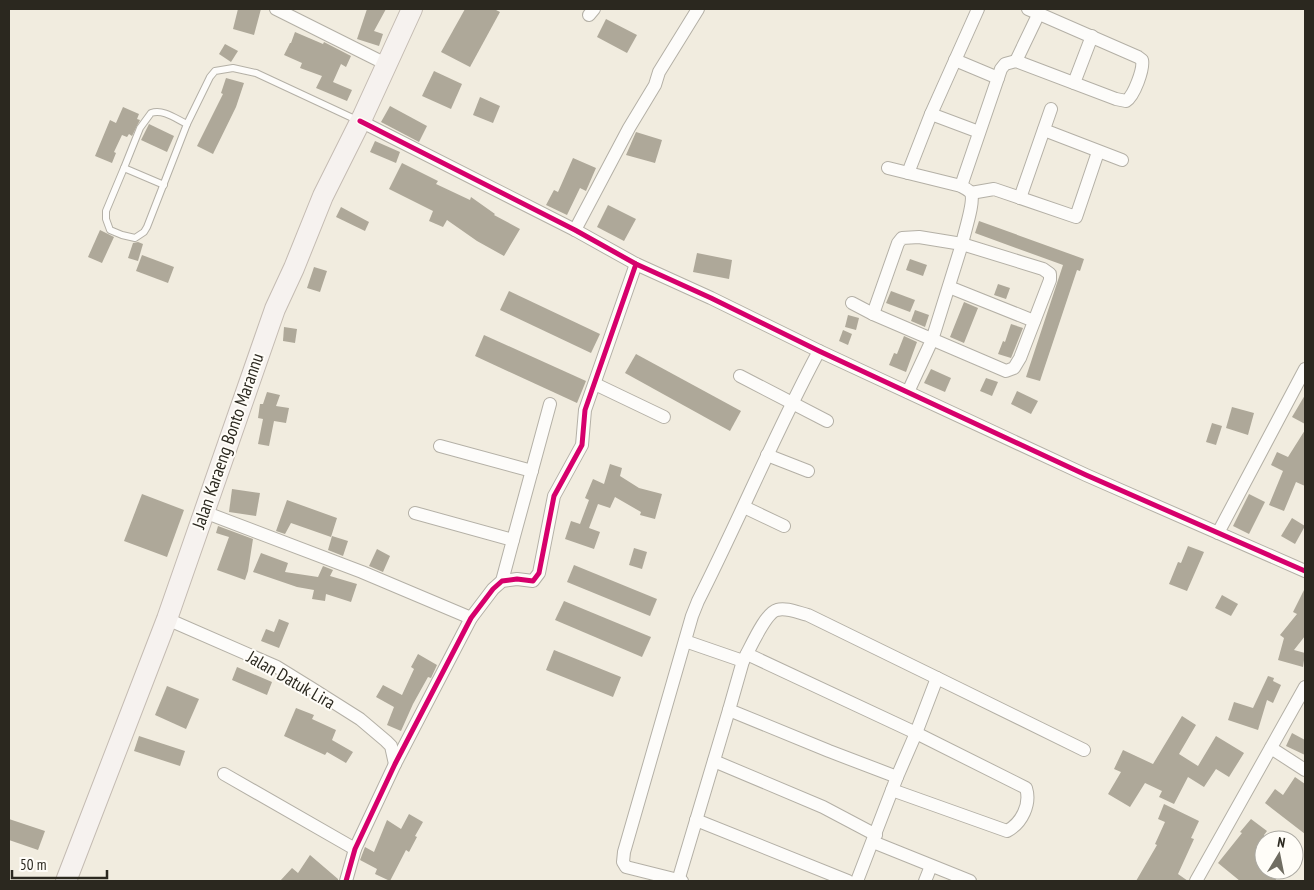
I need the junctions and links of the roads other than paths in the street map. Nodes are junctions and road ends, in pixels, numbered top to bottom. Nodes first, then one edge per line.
1 (276, 9) edge
2 (412, 9) edge
3 (698, 9) edge
4 (978, 9) edge
5 (1034, 11) edge
6 (1092, 36) junction
7 (955, 60) junction
8 (1016, 61) junction
9 (386, 64) junction
10 (998, 78) junction
11 (1074, 83) junction
12 (1051, 109) dead end
13 (931, 114) junction
14 (360, 121) junction
15 (187, 124) junction
16 (1044, 130) junction
17 (979, 132) junction
18 (1098, 152) junction
19 (1122, 160) dead end
20 (124, 168) junction
21 (888, 168) dead end
22 (908, 172) junction
23 (164, 185) junction
24 (966, 189) junction
25 (1020, 198) junction
26 (574, 230) junction
27 (962, 244) junction
28 (636, 264) junction
29 (949, 287) junction
30 (852, 304) dead end
31 (873, 314) junction
32 (1034, 321) junction
33 (932, 340) junction
34 (819, 351) junction
35 (1305, 368) edge
36 (740, 376) dead end
37 (594, 384) junction
38 (908, 392) junction
39 (791, 403) junction
40 (550, 404) dead end
41 (664, 417) dead end
42 (827, 421) dead end
43 (440, 446) dead end
44 (767, 455) junction
45 (532, 471) junction
46 (808, 471) dead end
47 (744, 507) junction
48 (204, 512) junction
49 (416, 513) dead end
50 (784, 526) dead end
51 (1218, 533) junction
52 (513, 540) junction
53 (1305, 571) edge
54 (502, 580) junction
55 (472, 618) junction
56 (167, 619) junction
57 (685, 641) junction
58 (745, 658) junction
59 (937, 678) junction
60 (1305, 687) edge
61 (729, 710) junction
62 (916, 733) junction
63 (1271, 748) junction
64 (1084, 750) dead end
65 (714, 761) junction
66 (395, 764) junction
67 (1305, 770) edge
68 (224, 774) dead end
69 (897, 777) junction
70 (892, 790) junction
71 (696, 820) junction
72 (874, 838) junction
73 (355, 848) junction
74 (931, 866) junction
75 (66, 881) edge
76 (346, 881) edge
77 (680, 881) edge
78 (848, 881) edge
79 (857, 881) edge
80 (925, 881) edge
81 (970, 881) edge
82 (1196, 881) edge

1 - 9 street
2 - 9 main road, Jalan Karaeng Bonto Marannu
3 - 26 street
4 - 7 street
5 - 6 street
5 - 8 street
6 - 11 street
6 - 11 street
7 - 10 street
7 - 13 street
8 - 10 street
8 - 11 street
9 - 14 main road, Jalan Karaeng Bonto Marannu
10 - 17 street
12 - 16 street
13 - 17 street
13 - 22 street
14 - 15 lane
14 - 26 street
14 - 48 main road, Jalan Karaeng Bonto Marannu
15 - 20 lane
15 - 23 lane
16 - 18 street
16 - 25 street
17 - 24 street
18 - 19 street
18 - 25 street
20 - 23 lane
20 - 23 lane
21 - 22 street
22 - 24 street
24 - 25 street
24 - 27 street
26 - 28 street
27 - 29 street
27 - 31 street
27 - 32 street
28 - 34 street
28 - 37 street
29 - 32 street
29 - 33 street
30 - 31 street
31 - 33 street
32 - 33 street
33 - 38 street
34 - 38 street
34 - 39 street
35 - 51 street
36 - 39 street
37 - 41 street
37 - 54 street
38 - 51 street
39 - 42 street
39 - 44 street
40 - 45 street
43 - 45 street
44 - 46 street
44 - 47 street
45 - 52 street
47 - 50 street
47 - 57 street
48 - 55 street
48 - 56 main road, Jalan Karaeng Bonto Marannu
49 - 52 street
51 - 53 street
52 - 54 street
54 - 55 street
55 - 66 street
56 - 66 street, Jalan Datuk Lira
56 - 75 main road, Jalan Karaeng Bonto Marannu
57 - 58 street
57 - 77 street
58 - 59 street
58 - 61 street
58 - 62 street
59 - 62 street
59 - 64 street
60 - 63 street
61 - 65 street
61 - 69 street
62 - 69 street
62 - 70 street
63 - 67 street
63 - 82 street
65 - 71 street
65 - 72 street
66 - 73 street
68 - 73 street
69 - 70 street
70 - 72 street
71 - 77 street
71 - 78 street
72 - 74 street
72 - 79 street
73 - 76 street
74 - 80 street
74 - 81 street

